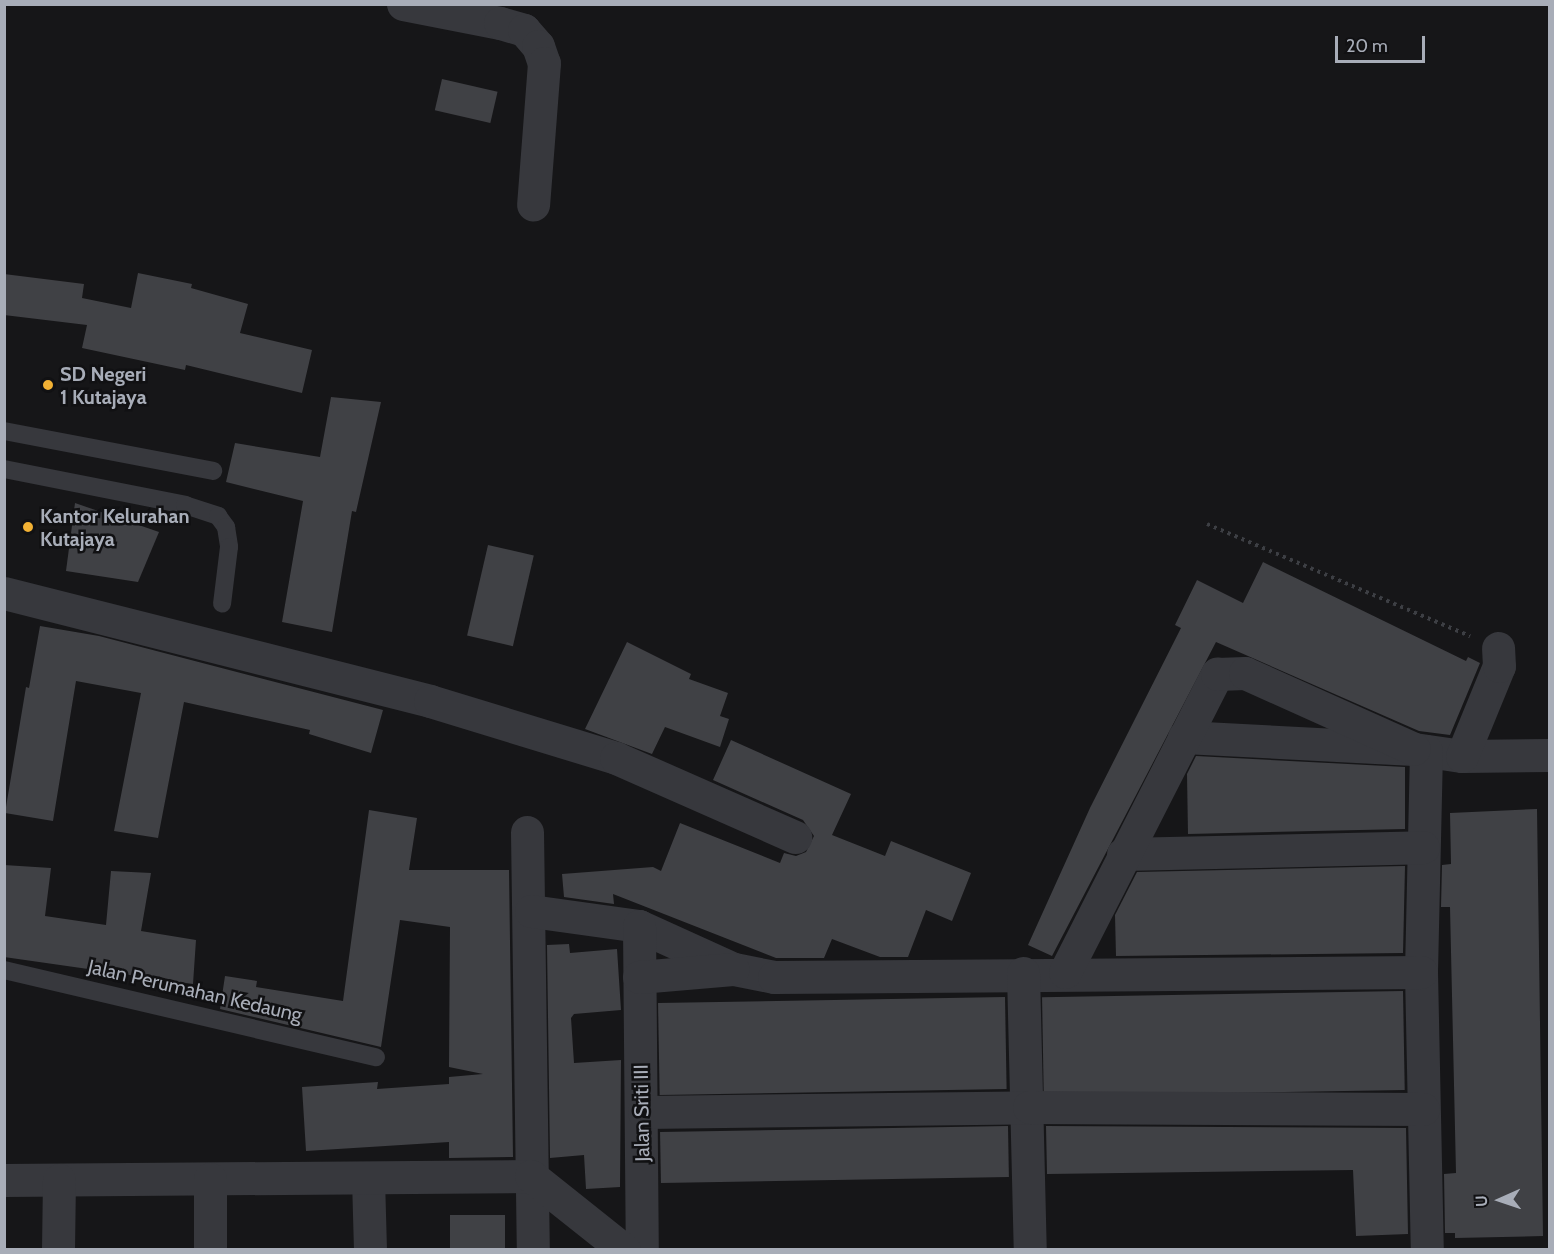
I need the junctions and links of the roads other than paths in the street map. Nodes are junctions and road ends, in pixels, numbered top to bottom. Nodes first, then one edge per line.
1 (404, 4) edge
2 (533, 206) dead end
3 (4, 430) edge
4 (4, 469) edge
5 (213, 471) dead end
6 (4, 593) edge
7 (222, 604) dead end
8 (1498, 648) road end
9 (1185, 737) junction
10 (1420, 750) junction
11 (1550, 755) edge
12 (1462, 756) junction
13 (527, 832) dead end
14 (795, 837) dead end
15 (1423, 847) junction
16 (1123, 854) junction
17 (531, 911) junction
18 (639, 926) junction
19 (734, 969) junction
20 (4, 970) edge
21 (1065, 972) junction
22 (1421, 972) junction
23 (1023, 974) junction
24 (639, 977) junction
25 (376, 1057) dead end
26 (1029, 1107) junction
27 (1424, 1109) junction
28 (644, 1112) junction
29 (531, 1176) junction
30 (368, 1178) junction
31 (210, 1179) junction
32 (4, 1180) edge
33 (59, 1180) junction
34 (58, 1250) edge
35 (210, 1250) edge
36 (370, 1250) edge
37 (533, 1250) edge
38 (624, 1250) edge
39 (642, 1250) edge
40 (1030, 1250) edge
41 (1427, 1250) edge

1 - 2 street
3 - 5 lane
4 - 7 lane
6 - 14 street
8 - 12 street
9 - 10 street
9 - 10 street
9 - 16 street
10 - 12 street
10 - 15 street
11 - 12 street
13 - 17 street
15 - 16 street
15 - 22 street
16 - 21 street
17 - 18 street
17 - 29 street
18 - 19 street
18 - 24 street, Jalan Sriti III
19 - 23 street
19 - 24 street
20 - 25 lane, Jalan Perumahan Kedaung
21 - 22 street
21 - 23 street
22 - 27 street
23 - 26 street
24 - 28 street, Jalan Sriti III
26 - 27 street
26 - 28 street
26 - 40 street
27 - 41 street
28 - 39 street, Jalan Sriti III
29 - 30 street
29 - 37 street
29 - 38 street
30 - 31 street
30 - 36 street
31 - 33 street
31 - 35 street
32 - 33 street
33 - 34 street

